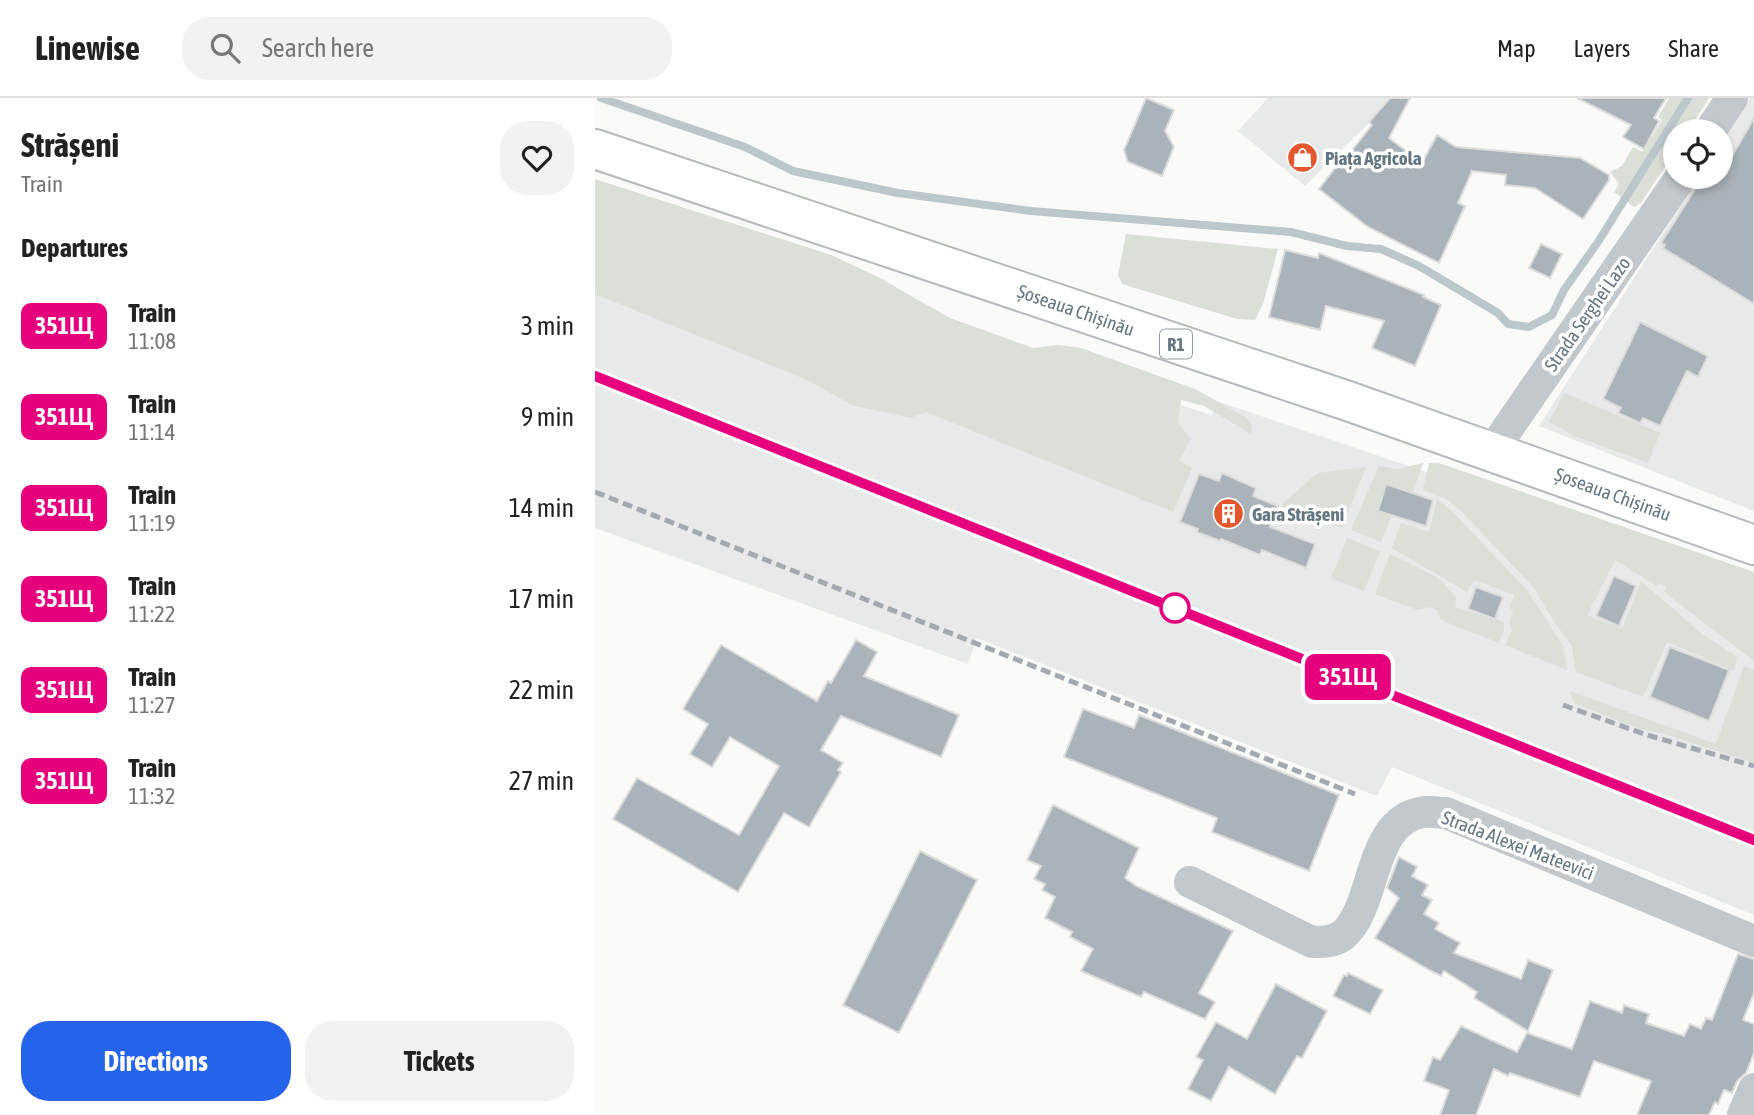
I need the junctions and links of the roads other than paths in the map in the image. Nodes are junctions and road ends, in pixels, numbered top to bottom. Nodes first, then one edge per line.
1 (1732, 98) edge
2 (1718, 119) edge
3 (595, 149) edge
4 (1673, 189) edge
5 (1492, 451) junction
6 (1754, 545) edge
7 (1190, 882) dead end
8 (1754, 941) edge
9 (1754, 1089) edge
10 (1743, 1115) edge

1 - 2 street
3 - 5 highway, Șoseaua Chișinău / R1
4 - 5 street, Strada Serghei Lazo
5 - 6 highway, Șoseaua Chișinău / R1
7 - 8 street, Strada Alexei Mateevici
9 - 10 street

